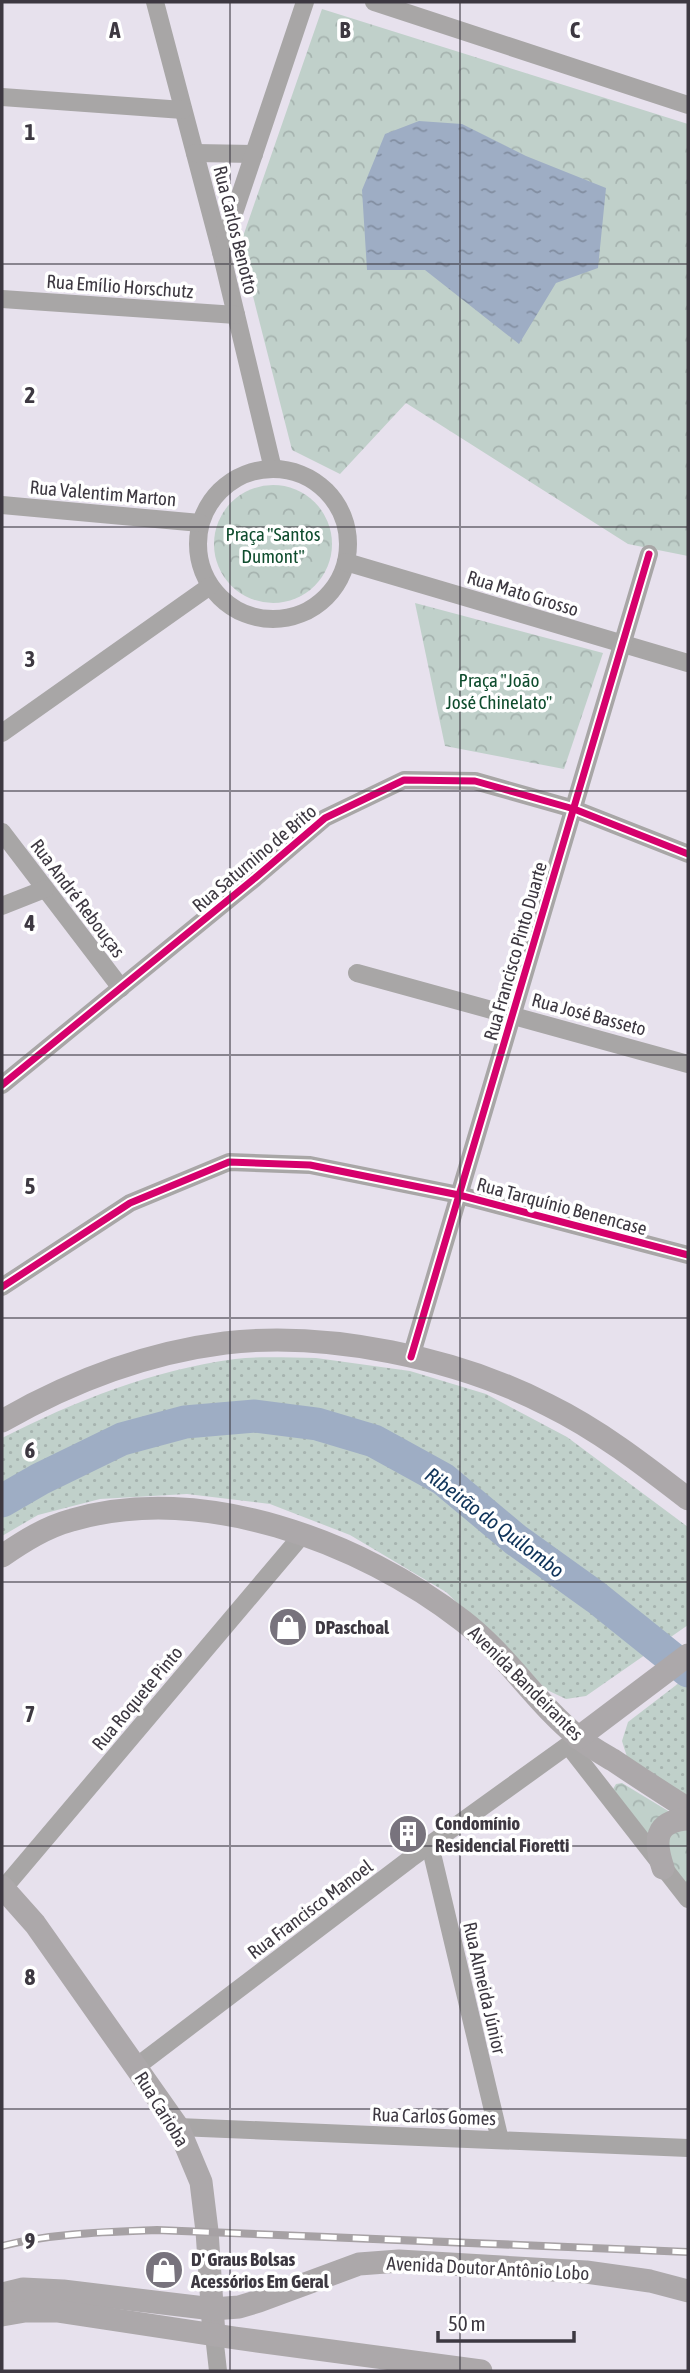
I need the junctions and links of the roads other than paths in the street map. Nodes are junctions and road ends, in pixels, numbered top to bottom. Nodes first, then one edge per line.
1 (155, 2) edge
2 (305, 2) edge
3 (374, 2) edge
4 (2, 97) edge
5 (688, 104) edge
6 (183, 110) junction
7 (195, 153) junction
8 (254, 154) junction
9 (221, 252) junction
10 (2, 299) edge
11 (236, 315) junction
12 (273, 469) junction
13 (2, 505) edge
14 (200, 523) junction
15 (649, 554) dead end
16 (346, 562) junction
17 (210, 586) junction
18 (623, 644) junction
19 (688, 663) edge
20 (2, 733) edge
21 (574, 809) junction
22 (2, 832) edge
23 (688, 854) edge
24 (45, 888) junction
25 (2, 906) edge
26 (357, 973) dead end
27 (121, 988) junction
28 (513, 1015) junction
29 (688, 1063) edge
30 (2, 1086) edge
31 (459, 1195) junction
32 (688, 1255) edge
33 (2, 1287) edge
34 (411, 1357) junction
35 (2, 1421) edge
36 (688, 1499) edge
37 (303, 1534) junction
38 (2, 1556) edge
39 (688, 1655) edge
40 (573, 1741) junction
41 (688, 1810) edge
42 (688, 1819) edge
43 (430, 1845) junction
44 (663, 1868) junction
45 (3, 1888) edge
46 (688, 1899) edge
47 (136, 2067) junction
48 (178, 2127) junction
49 (500, 2140) junction
50 (688, 2148) edge
51 (688, 2291) edge
52 (2, 2294) edge
53 (213, 2309) junction
54 (2, 2315) edge
55 (214, 2335) junction
56 (218, 2371) edge
57 (481, 2371) edge

1 - 6 street, Rua Carlos Benotto
2 - 8 street
3 - 5 street
4 - 6 street
6 - 7 street, Rua Carlos Benotto
7 - 8 street
7 - 9 street, Rua Carlos Benotto
8 - 9 street
9 - 11 street, Rua Carlos Benotto
10 - 11 street, Rua Emílio Horschutz
11 - 12 street, Rua Carlos Benotto
12 - 14 street
12 - 16 street
13 - 14 street, Rua Valentim Marton
14 - 17 street
15 - 18 street, Rua Francisco Pinto Duarte
16 - 17 street
16 - 18 street, Rua Mato Grosso
17 - 20 street
18 - 19 street, Rua Mato Grosso
18 - 21 street, Rua Francisco Pinto Duarte
21 - 23 street, Rua Saturnino de Brito
21 - 27 street, Rua Saturnino de Brito
21 - 28 street, Rua Francisco Pinto Duarte
22 - 24 street, Rua André Rebouças
24 - 25 street
24 - 27 street, Rua André Rebouças
26 - 28 street, Rua José Basseto
27 - 30 street, Rua Saturnino de Brito
28 - 29 street, Rua José Basseto
28 - 31 street, Rua Francisco Pinto Duarte
31 - 32 street, Rua Tarquínio Benencase
31 - 33 street, Rua Tarquínio Benencase
31 - 34 street, Rua Francisco Pinto Duarte
34 - 35 main road
34 - 36 main road
37 - 38 main road, Avenida Bandeirantes
37 - 40 main road, Avenida Bandeirantes
37 - 45 street, Rua Roquete Pinto
39 - 40 main road
40 - 41 main road, Avenida Bandeirantes
40 - 43 street, Rua Francisco Manoel
40 - 44 street
42 - 44 main road
43 - 47 street, Rua Francisco Manoel
43 - 49 street, Rua Almeida Júnior
44 - 46 street
45 - 47 main road, Rua Carioba
47 - 48 main road, Rua Carioba
48 - 49 street, Rua Carlos Gomes
48 - 53 main road, Rua Carioba
49 - 50 street, Rua Carlos Gomes
51 - 53 main road, Avenida Doutor Antônio Lobo
52 - 53 main road, Avenida Doutor Antônio Lobo
53 - 55 main road, Rua Carioba
54 - 55 main road
55 - 56 street, Rua Carioba
55 - 57 main road

